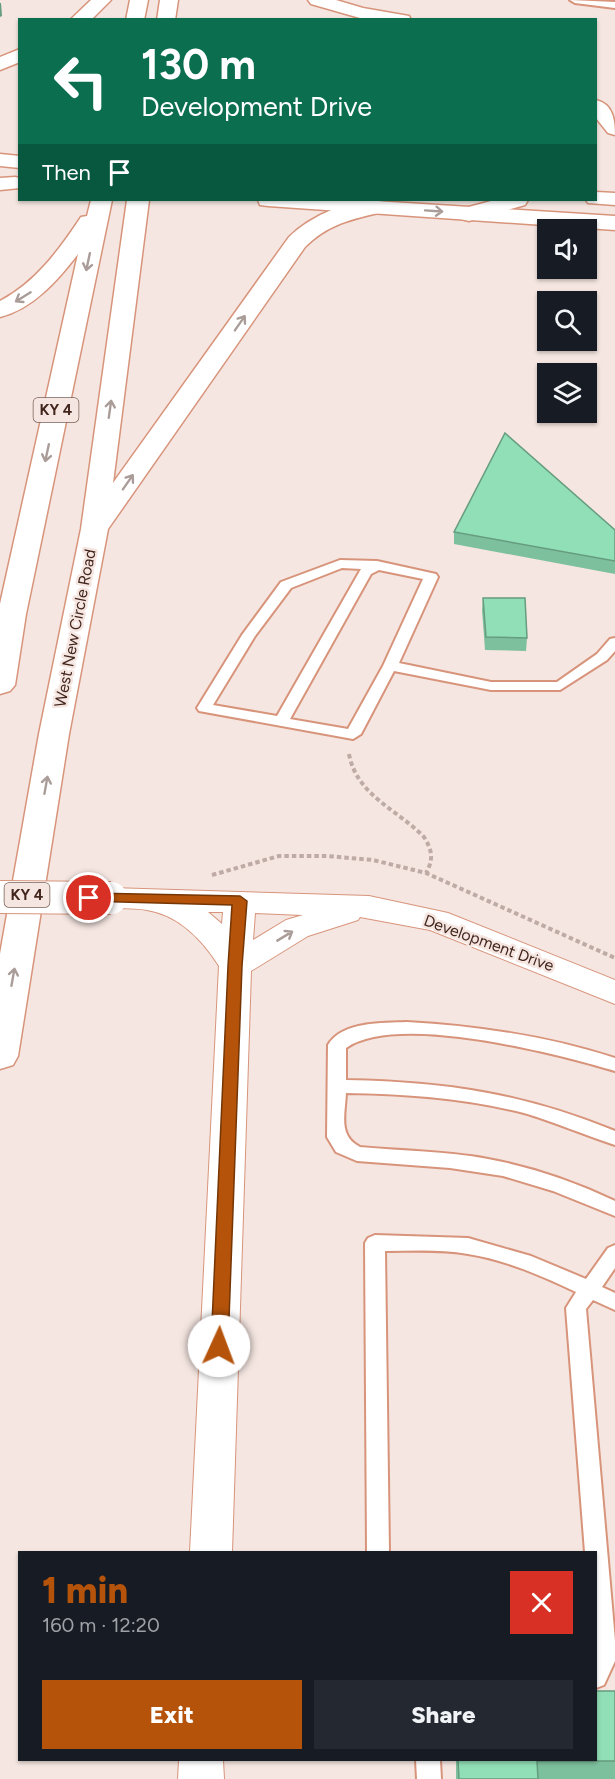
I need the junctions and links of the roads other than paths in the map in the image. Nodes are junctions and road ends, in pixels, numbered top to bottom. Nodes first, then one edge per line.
1 (102, 0) edge
2 (139, 0) edge
3 (169, 0) edge
4 (317, 0) edge
5 (575, 0) edge
6 (615, 5) edge
7 (367, 16) edge
8 (81, 18) edge
9 (135, 18) edge
10 (166, 18) edge
11 (384, 18) edge
12 (18, 56) edge
13 (0, 64) edge
14 (597, 107) edge
15 (615, 129) edge
16 (0, 160) edge
17 (18, 162) edge
18 (597, 198) edge
19 (615, 199) edge
20 (138, 201) edge
21 (283, 201) edge
22 (514, 201) edge
23 (101, 202) edge
24 (375, 207) junction
25 (469, 214) junction
26 (615, 223) edge
27 (0, 310) edge
28 (94, 529) junction
29 (0, 564) edge
30 (377, 565) junction
31 (12, 614) junction
32 (615, 642) edge
33 (390, 666) junction
34 (0, 685) edge
35 (281, 722) junction
36 (0, 897) edge
37 (111, 898) junction
38 (240, 901) junction
39 (369, 907) junction
40 (235, 966) junction
41 (615, 993) edge
42 (0, 1056) edge
43 (615, 1065) edge
44 (337, 1086) junction
45 (615, 1138) edge
46 (615, 1209) edge
47 (615, 1253) edge
48 (589, 1289) junction
49 (615, 1302) edge
50 (211, 1551) edge
51 (378, 1551) edge
52 (604, 1608) edge
53 (597, 1676) edge
54 (201, 1761) edge
55 (428, 1761) edge
56 (201, 1779) edge
57 (429, 1779) edge

1 - 8 highway
2 - 9 highway
3 - 10 highway
4 - 7 highway
5 - 6 lane
7 - 11 highway
12 - 13 highway
14 - 15 highway
16 - 17 highway
18 - 19 highway
28 -> 20 highway, West New Circle Road / KY 4
21 - 24 highway
22 - 25 highway
23 -> 27 highway
23 -> 31 highway, KY 4
24 -> 25 highway
28 -> 24 highway
25 - 26 highway
42 -> 28 highway, West New Circle Road / KY 4
29 - 31 highway
30 - 33 lane
30 - 35 lane
30 - 35 lane
31 - 34 highway, KY 4
32 - 33 lane
33 - 35 lane
36 - 37 street, Development Drive, bridge
37 - 38 street, Development Drive
37 - 40 street
38 - 39 street, Development Drive
38 - 40 street
40 -> 39 street
39 - 41 street, Development Drive
40 - 50 street
43 - 44 lane
44 - 45 lane
44 - 46 lane
47 - 48 lane
48 - 49 lane
48 - 51 lane
48 - 52 lane
52 - 53 lane
54 - 56 street
55 - 57 lane

